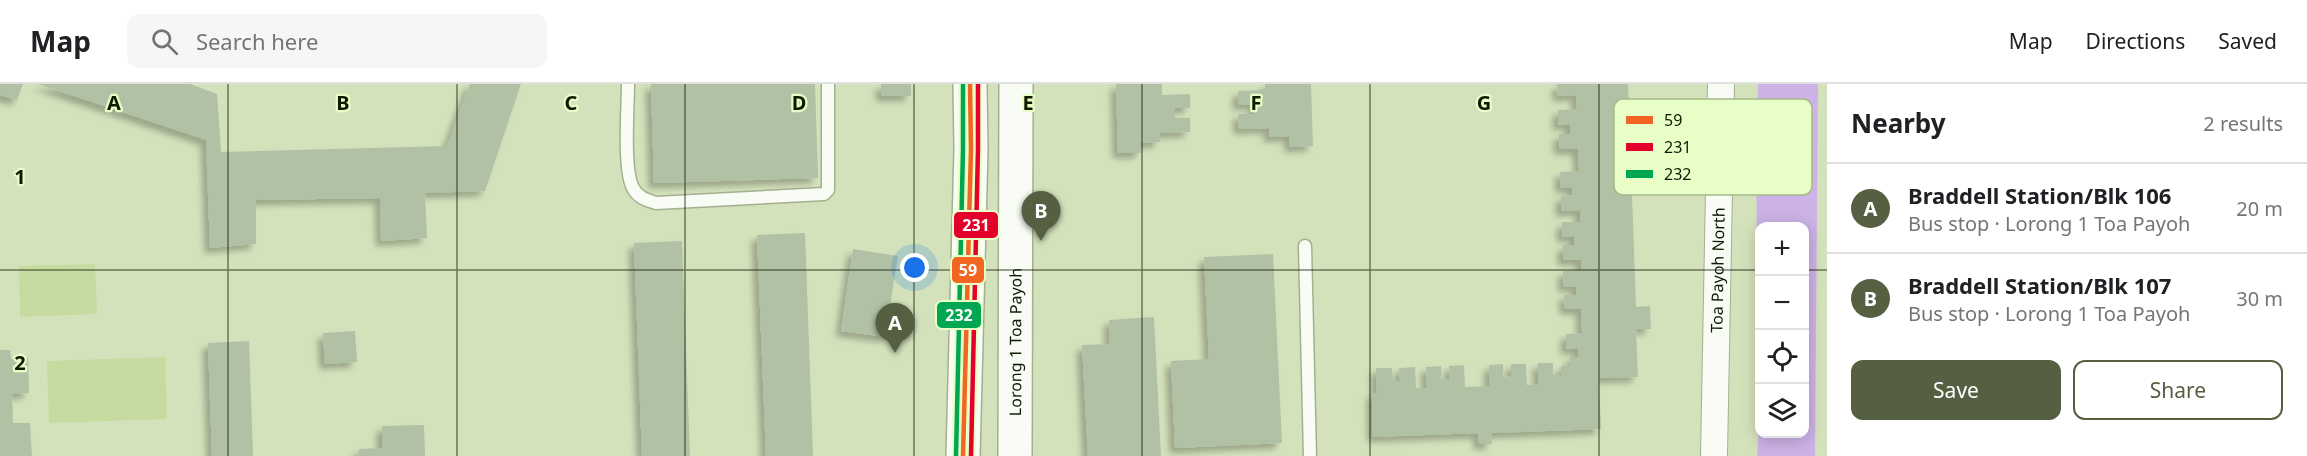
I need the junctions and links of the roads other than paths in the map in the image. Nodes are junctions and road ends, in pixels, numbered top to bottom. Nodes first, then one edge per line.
1 (628, 84) edge
2 (828, 84) edge
3 (970, 84) edge
4 (1016, 84) edge
5 (1720, 84) edge
6 (1720, 99) edge
7 (1718, 195) edge
8 (1305, 246) dead end
9 (963, 456) edge
10 (1015, 456) edge
11 (1310, 456) edge
12 (1714, 456) edge

1 - 2 lane
3 - 9 main road
4 - 10 main road, Lorong 1 Toa Payoh
5 - 6 street, Toa Payoh North
7 - 12 street, Toa Payoh North
8 - 11 lane

